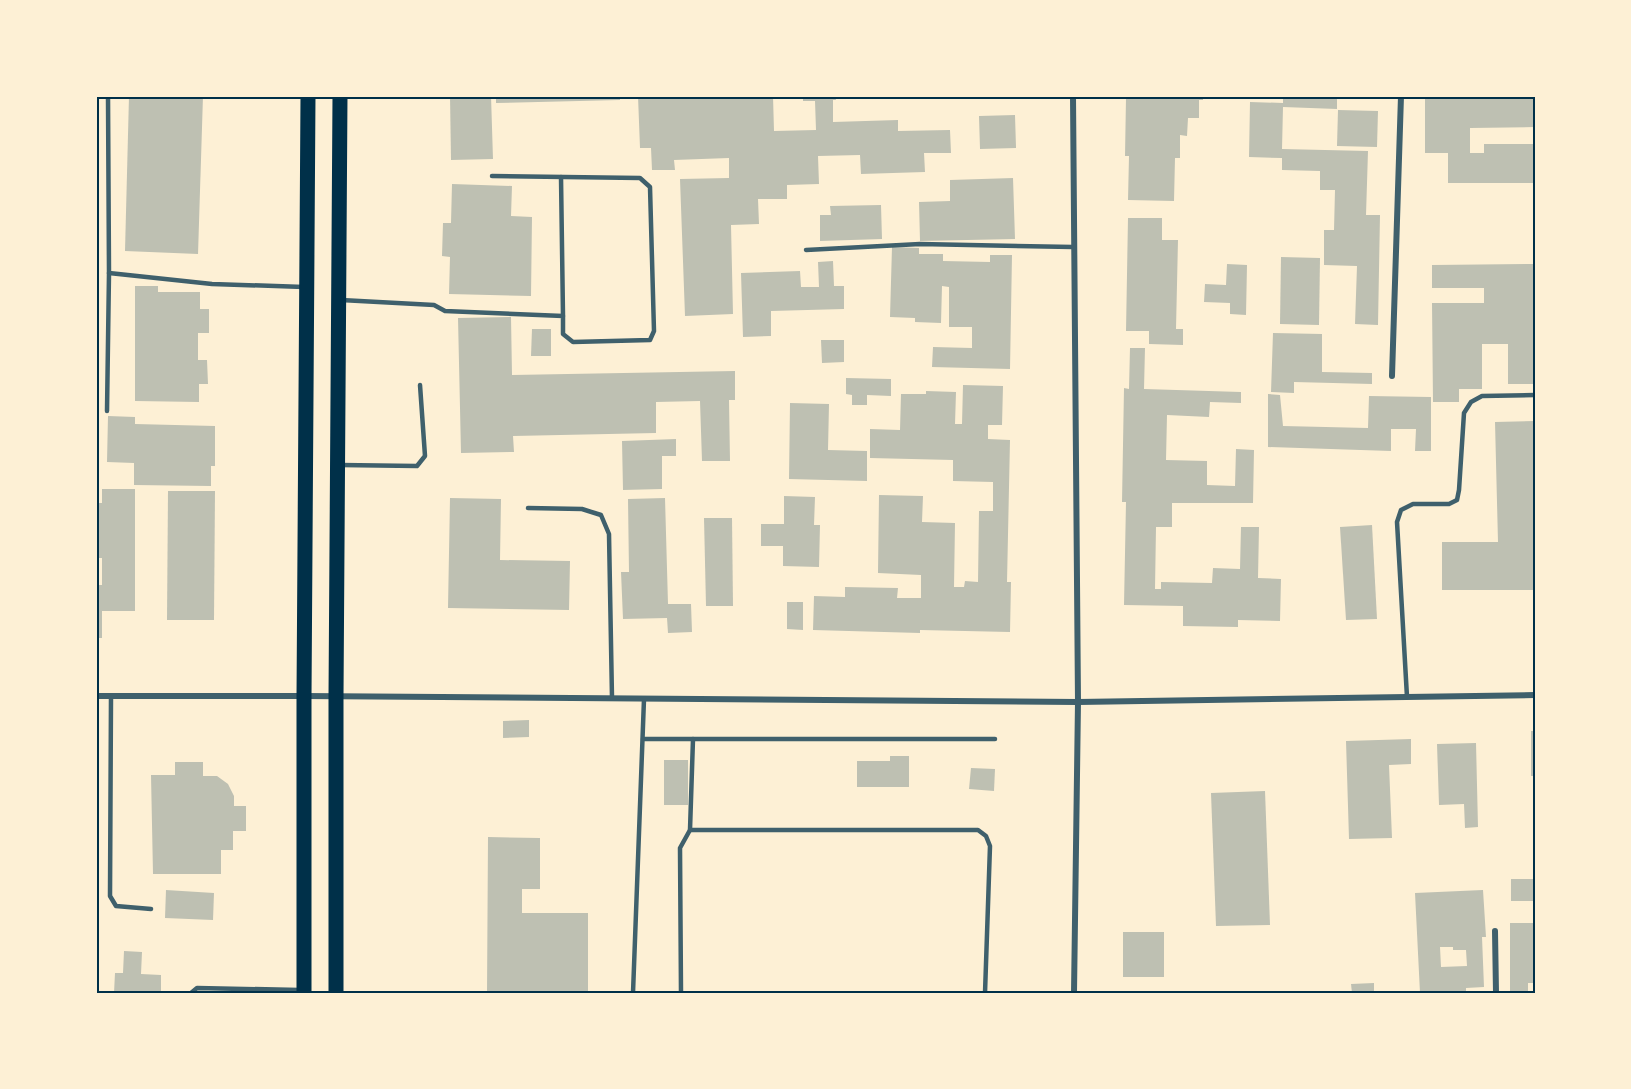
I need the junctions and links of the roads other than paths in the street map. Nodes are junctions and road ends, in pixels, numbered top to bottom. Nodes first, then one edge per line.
1 (108, 96) edge
2 (308, 96) edge
3 (340, 96) edge
4 (1073, 96) edge
5 (1401, 96) edge
6 (492, 176) dead end
7 (561, 177) junction
8 (1073, 247) junction
9 (806, 250) dead end
10 (109, 273) junction
11 (307, 287) junction
12 (339, 300) junction
13 (563, 316) junction
14 (1392, 376) dead end
15 (420, 385) dead end
16 (1535, 395) edge
17 (107, 411) dead end
18 (337, 465) junction
19 (528, 508) dead end
20 (1535, 695) edge
21 (96, 696) edge
22 (111, 696) junction
23 (304, 696) junction
24 (336, 696) junction
25 (1407, 697) junction
26 (612, 698) junction
27 (644, 699) junction
28 (1078, 702) junction
29 (643, 739) junction
30 (693, 739) junction
31 (995, 739) dead end
32 (690, 830) junction
33 (151, 909) dead end
34 (1495, 931) dead end
35 (304, 992) edge
36 (191, 993) edge
37 (336, 993) edge
38 (633, 993) edge
39 (681, 993) edge
40 (985, 993) edge
41 (1074, 993) edge
42 (1496, 993) edge

1 - 10 lane
2 - 11 main road
3 - 12 main road
4 - 8 street
5 - 14 street
6 - 7 lane
7 - 13 lane
7 - 13 lane
8 - 9 lane
8 - 28 street
10 - 11 lane
10 - 17 lane
11 - 23 main road
12 - 13 lane
12 - 18 main road
15 - 18 lane
16 - 25 lane
18 - 24 main road
19 - 26 lane
20 - 25 street
21 - 22 street
22 - 23 street
22 - 33 lane
23 - 24 street
23 - 35 main road
24 - 26 street
24 - 37 main road
25 - 28 street
26 - 27 street
27 - 28 street
27 - 29 lane
28 - 41 street
29 - 30 lane
29 - 38 lane
30 - 31 lane
30 - 32 lane
32 - 39 lane
32 - 40 lane
34 - 42 street
35 - 36 lane

